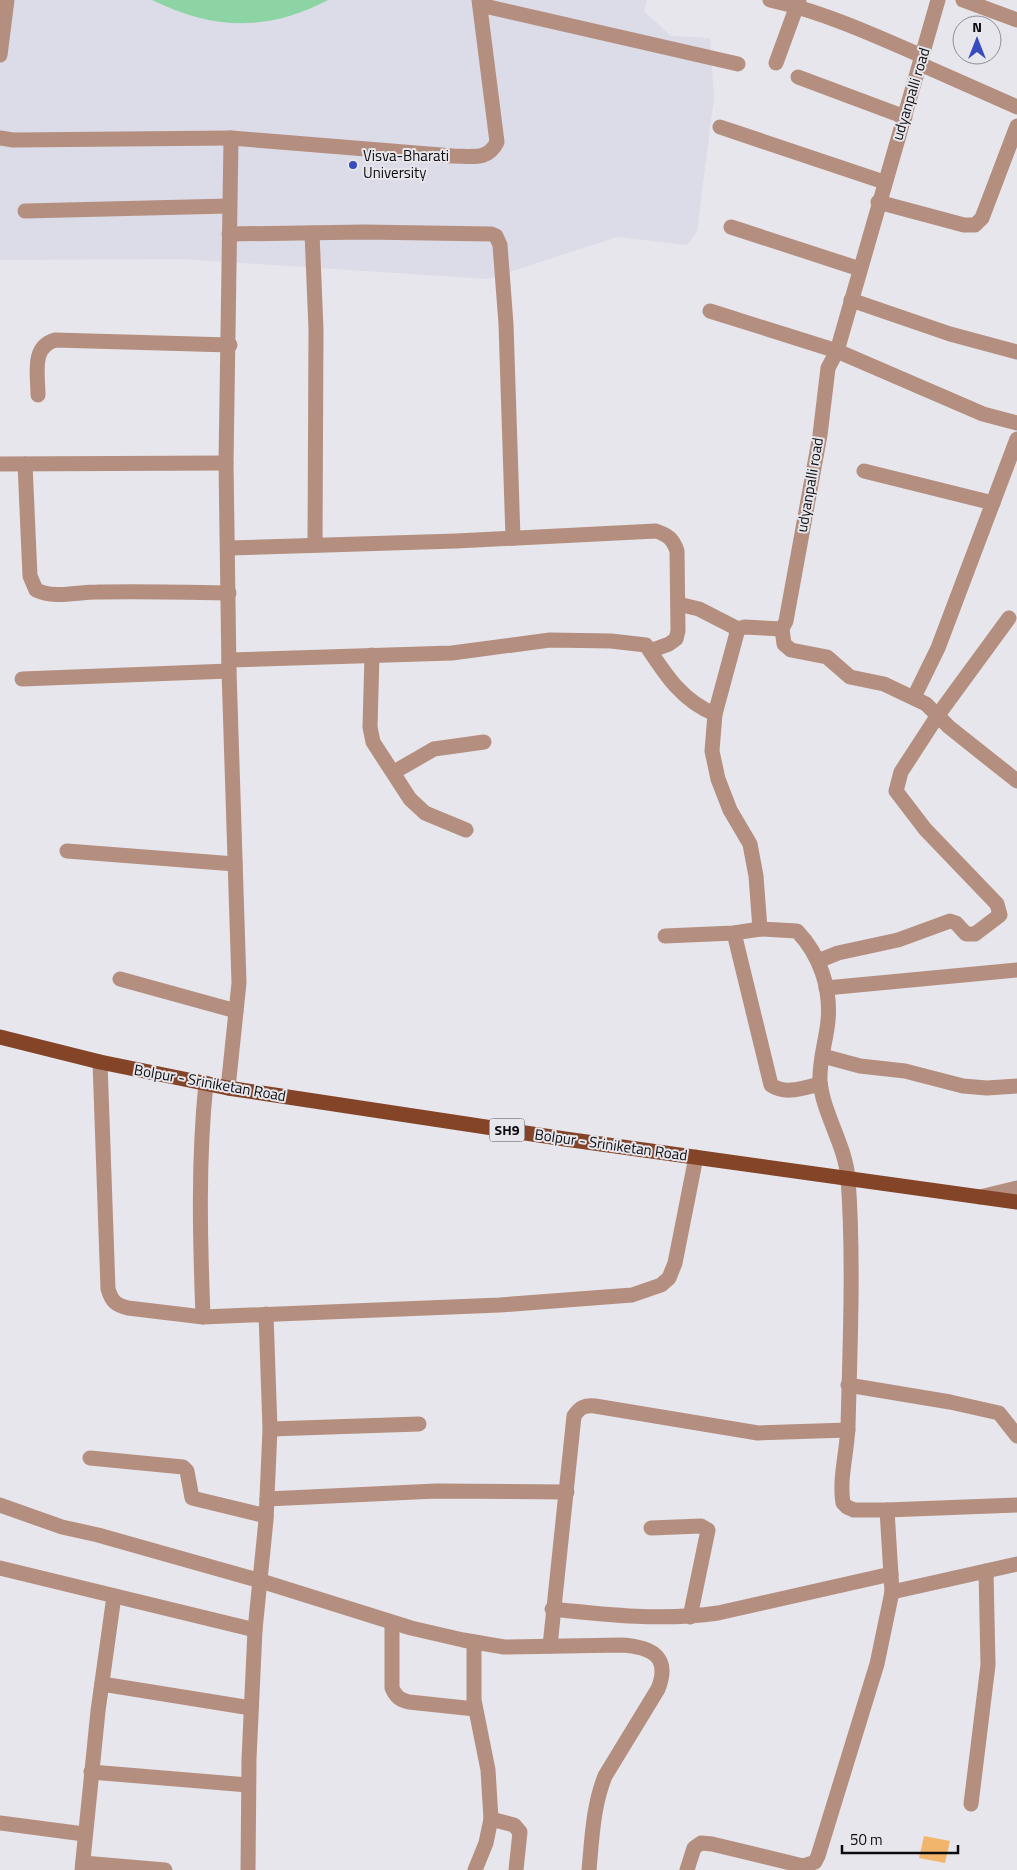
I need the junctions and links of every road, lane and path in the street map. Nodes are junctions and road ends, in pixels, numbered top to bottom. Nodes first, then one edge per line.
1 (7, 0) edge
2 (770, 0) edge
3 (938, 0) edge
4 (963, 0) edge
5 (480, 3) edge
6 (799, 3) edge
7 (1017, 20) edge
8 (0, 55) edge
9 (921, 60) junction
10 (776, 63) dead end
11 (738, 64) dead end
12 (798, 77) dead end
13 (1017, 107) edge
14 (905, 117) junction
15 (720, 126) dead end
16 (1017, 126) edge
17 (0, 138) edge
18 (231, 138) junction
19 (884, 182) junction
20 (878, 202) junction
21 (229, 206) junction
22 (25, 211) dead end
23 (730, 227) dead end
24 (312, 233) junction
25 (229, 234) junction
26 (860, 269) junction
27 (851, 300) junction
28 (710, 312) dead end
29 (230, 345) junction
30 (837, 351) junction
31 (1017, 352) edge
32 (38, 395) dead end
33 (1017, 422) edge
34 (1017, 440) edge
35 (226, 463) junction
36 (0, 464) edge
37 (25, 464) junction
38 (864, 471) dead end
39 (993, 503) junction
40 (513, 538) junction
41 (315, 545) junction
42 (228, 548) junction
43 (229, 593) junction
44 (678, 604) junction
45 (1014, 615) edge
46 (738, 629) junction
47 (782, 629) junction
48 (650, 651) junction
49 (372, 655) junction
50 (229, 666) junction
51 (22, 679) dead end
52 (914, 697) junction
53 (715, 714) junction
54 (938, 715) junction
55 (484, 742) dead end
56 (394, 772) junction
57 (1017, 781) edge
58 (466, 830) dead end
59 (68, 851) dead end
60 (236, 864) junction
61 (760, 929) junction
62 (734, 933) junction
63 (665, 936) dead end
64 (818, 961) junction
65 (1017, 970) edge
66 (120, 979) dead end
67 (826, 988) junction
68 (236, 1011) junction
69 (0, 1037) edge
70 (822, 1056) junction
71 (100, 1062) junction
72 (206, 1083) junction
73 (820, 1084) junction
74 (1017, 1086) edge
75 (228, 1088) junction
76 (696, 1157) junction
77 (848, 1177) junction
78 (1017, 1188) edge
79 (978, 1197) junction
80 (1017, 1202) edge
81 (266, 1314) junction
82 (203, 1317) junction
83 (848, 1385) junction
84 (419, 1424) dead end
85 (270, 1429) junction
86 (848, 1430) junction
87 (1017, 1436) edge
88 (90, 1458) dead end
89 (567, 1492) junction
90 (267, 1499) junction
91 (0, 1505) edge
92 (1017, 1505) edge
93 (887, 1510) junction
94 (266, 1516) junction
95 (652, 1528) dead end
96 (1017, 1564) edge
97 (0, 1568) edge
98 (986, 1571) junction
99 (261, 1581) junction
100 (891, 1584) junction
101 (114, 1596) junction
102 (552, 1609) junction
103 (623, 1617) junction
104 (690, 1617) junction
105 (392, 1623) junction
106 (254, 1630) junction
107 (474, 1642) junction
108 (622, 1645) junction
109 (550, 1646) junction
110 (102, 1684) junction
111 (251, 1708) junction
112 (475, 1709) junction
113 (91, 1772) junction
114 (248, 1785) junction
115 (971, 1804) dead end
116 (491, 1819) junction
117 (0, 1823) edge
118 (84, 1834) junction
119 (82, 1866) edge
120 (165, 1870) edge
121 (248, 1870) edge
122 (475, 1870) edge
123 (516, 1870) edge
124 (589, 1870) edge
125 (687, 1870) edge

1 - 8 street
2 - 6 street
3 - 9 street, udyanpalli road
4 - 7 street
5 - 11 street
5 - 18 street
6 - 9 street
6 - 10 street
9 - 13 street
9 - 14 street, udyanpalli road
12 - 14 street
14 - 19 street, udyanpalli road
15 - 19 street
16 - 20 street
17 - 18 street
18 - 21 street
19 - 20 street, udyanpalli road
20 - 26 street, udyanpalli road
21 - 22 street
21 - 25 street
23 - 26 street
24 - 25 street
24 - 40 street
24 - 41 street
25 - 29 street
26 - 27 street, udyanpalli road
27 - 30 street, udyanpalli road
27 - 31 street
28 - 30 street
29 - 32 street
29 - 35 street
30 - 33 street
30 - 47 street, udyanpalli road
34 - 39 street
35 - 37 street
35 - 42 street
36 - 37 street
37 - 43 street
38 - 39 street
39 - 52 street
40 - 41 street
40 - 44 street
41 - 42 street
42 - 43 street
43 - 50 street
44 - 46 street
44 - 48 street
45 - 54 street
46 - 47 street
46 - 53 street
47 - 52 street
48 - 49 street
48 - 53 street
49 - 50 street
49 - 56 street
50 - 51 street
50 - 60 street
52 - 54 street
53 - 61 street
54 - 57 street
54 - 64 street
55 - 56 street
56 - 58 street
59 - 60 street
60 - 68 street
61 - 62 street
61 - 64 street
62 - 63 street
62 - 73 street
64 - 67 street
65 - 67 street
66 - 68 street
67 - 70 street
68 - 75 street
69 - 71 main road, Bolpur - Sriniketan Road / SH9
70 - 73 street
70 - 74 street
71 - 72 main road, Bolpur - Sriniketan Road / SH9
71 - 82 street
72 - 75 main road, Bolpur - Sriniketan Road / SH9
72 - 82 street
73 - 77 street
75 - 76 main road, Bolpur - Sriniketan Road / SH9
76 - 77 main road, Bolpur - Sriniketan Road / SH9
76 - 81 street
77 - 79 main road, Bolpur - Sriniketan Road / SH9
77 - 83 street
78 - 79 street
79 - 80 main road, Bolpur - Sriniketan Road / SH9
81 - 82 street
81 - 85 street
83 - 86 street
83 - 87 street
84 - 85 street
85 - 90 street
86 - 89 street
86 - 93 street
88 - 94 street
89 - 90 street
89 - 102 street
90 - 94 street
91 - 99 street
92 - 93 street
93 - 100 street
94 - 99 street
95 - 104 street
96 - 98 street
97 - 101 street
98 - 100 street
98 - 115 street
99 - 105 street
99 - 106 street
100 - 104 street
100 - 125 street
101 - 106 street
101 - 110 street
102 - 103 street
102 - 109 street
103 - 104 street
103 - 108 street
105 - 107 street
105 - 112 street
106 - 111 street
107 - 109 street
107 - 112 street
108 - 109 street
108 - 124 street
110 - 111 street
110 - 113 street
111 - 114 street
112 - 116 street
113 - 114 street
113 - 118 street
114 - 121 street
116 - 122 street
116 - 123 street
117 - 118 street
118 - 119 street
119 - 120 street

